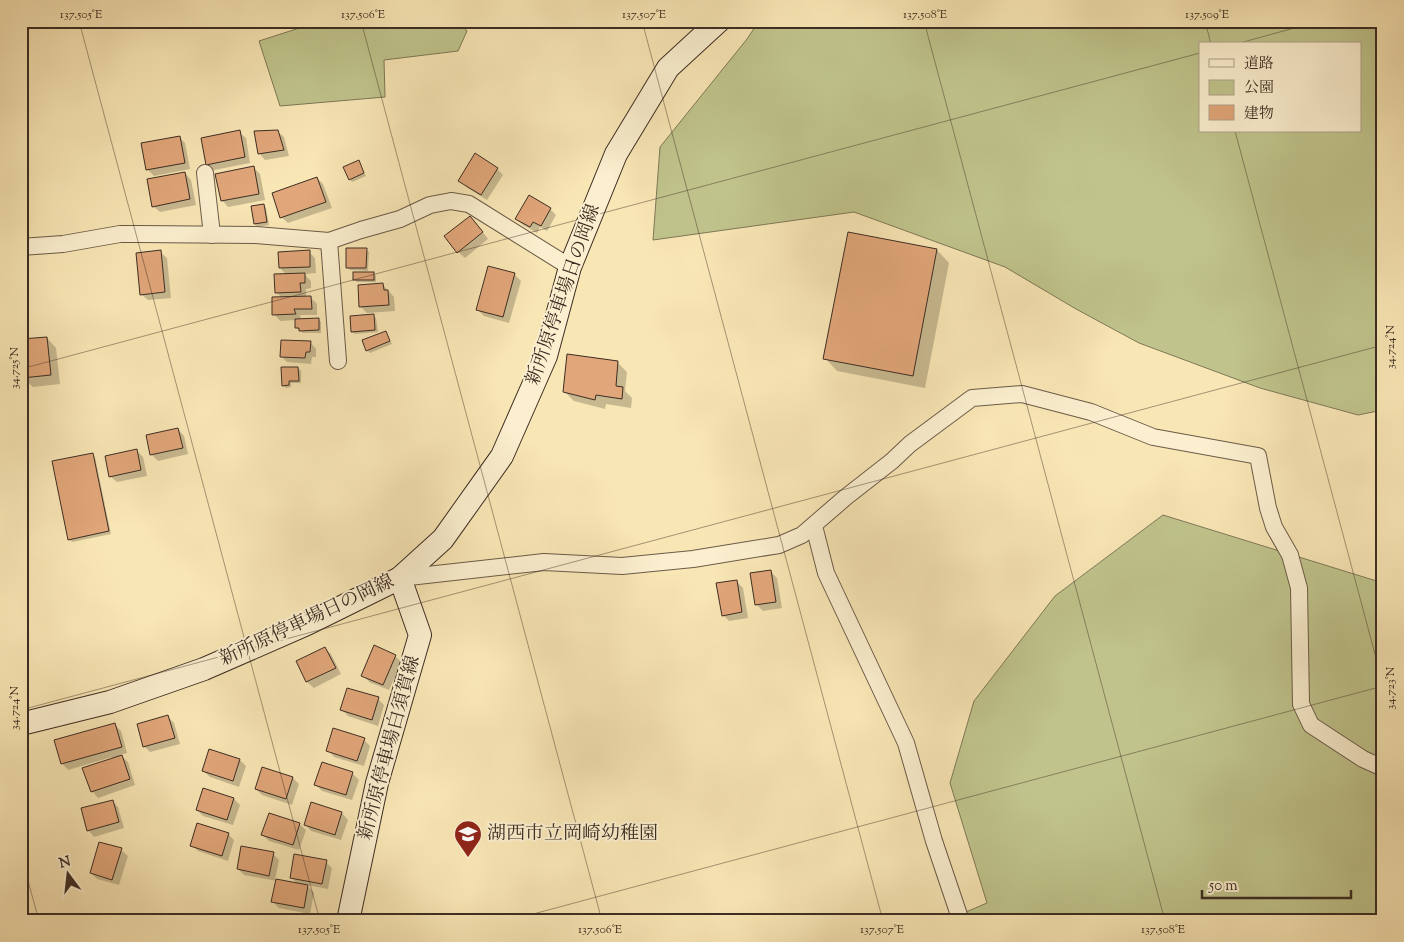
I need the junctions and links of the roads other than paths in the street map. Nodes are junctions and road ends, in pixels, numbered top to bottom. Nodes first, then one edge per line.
1 (719, 21) edge
2 (205, 174) dead end
3 (212, 234) junction
4 (329, 241) junction
5 (21, 247) edge
6 (570, 267) junction
7 (338, 361) dead end
8 (814, 526) junction
9 (400, 578) junction
10 (21, 724) edge
11 (1383, 768) edge
12 (348, 921) edge
13 (961, 921) edge

1 - 6 main road, 新所原停車場日の岡線
2 - 3 street
3 - 4 street
3 - 5 street
4 - 6 street
4 - 7 street
6 - 9 main road, 新所原停車場日の岡線
8 - 9 street
8 - 11 street
8 - 13 street
9 - 10 main road, 新所原停車場日の岡線
9 - 12 main road, 新所原停車場白須賀線

